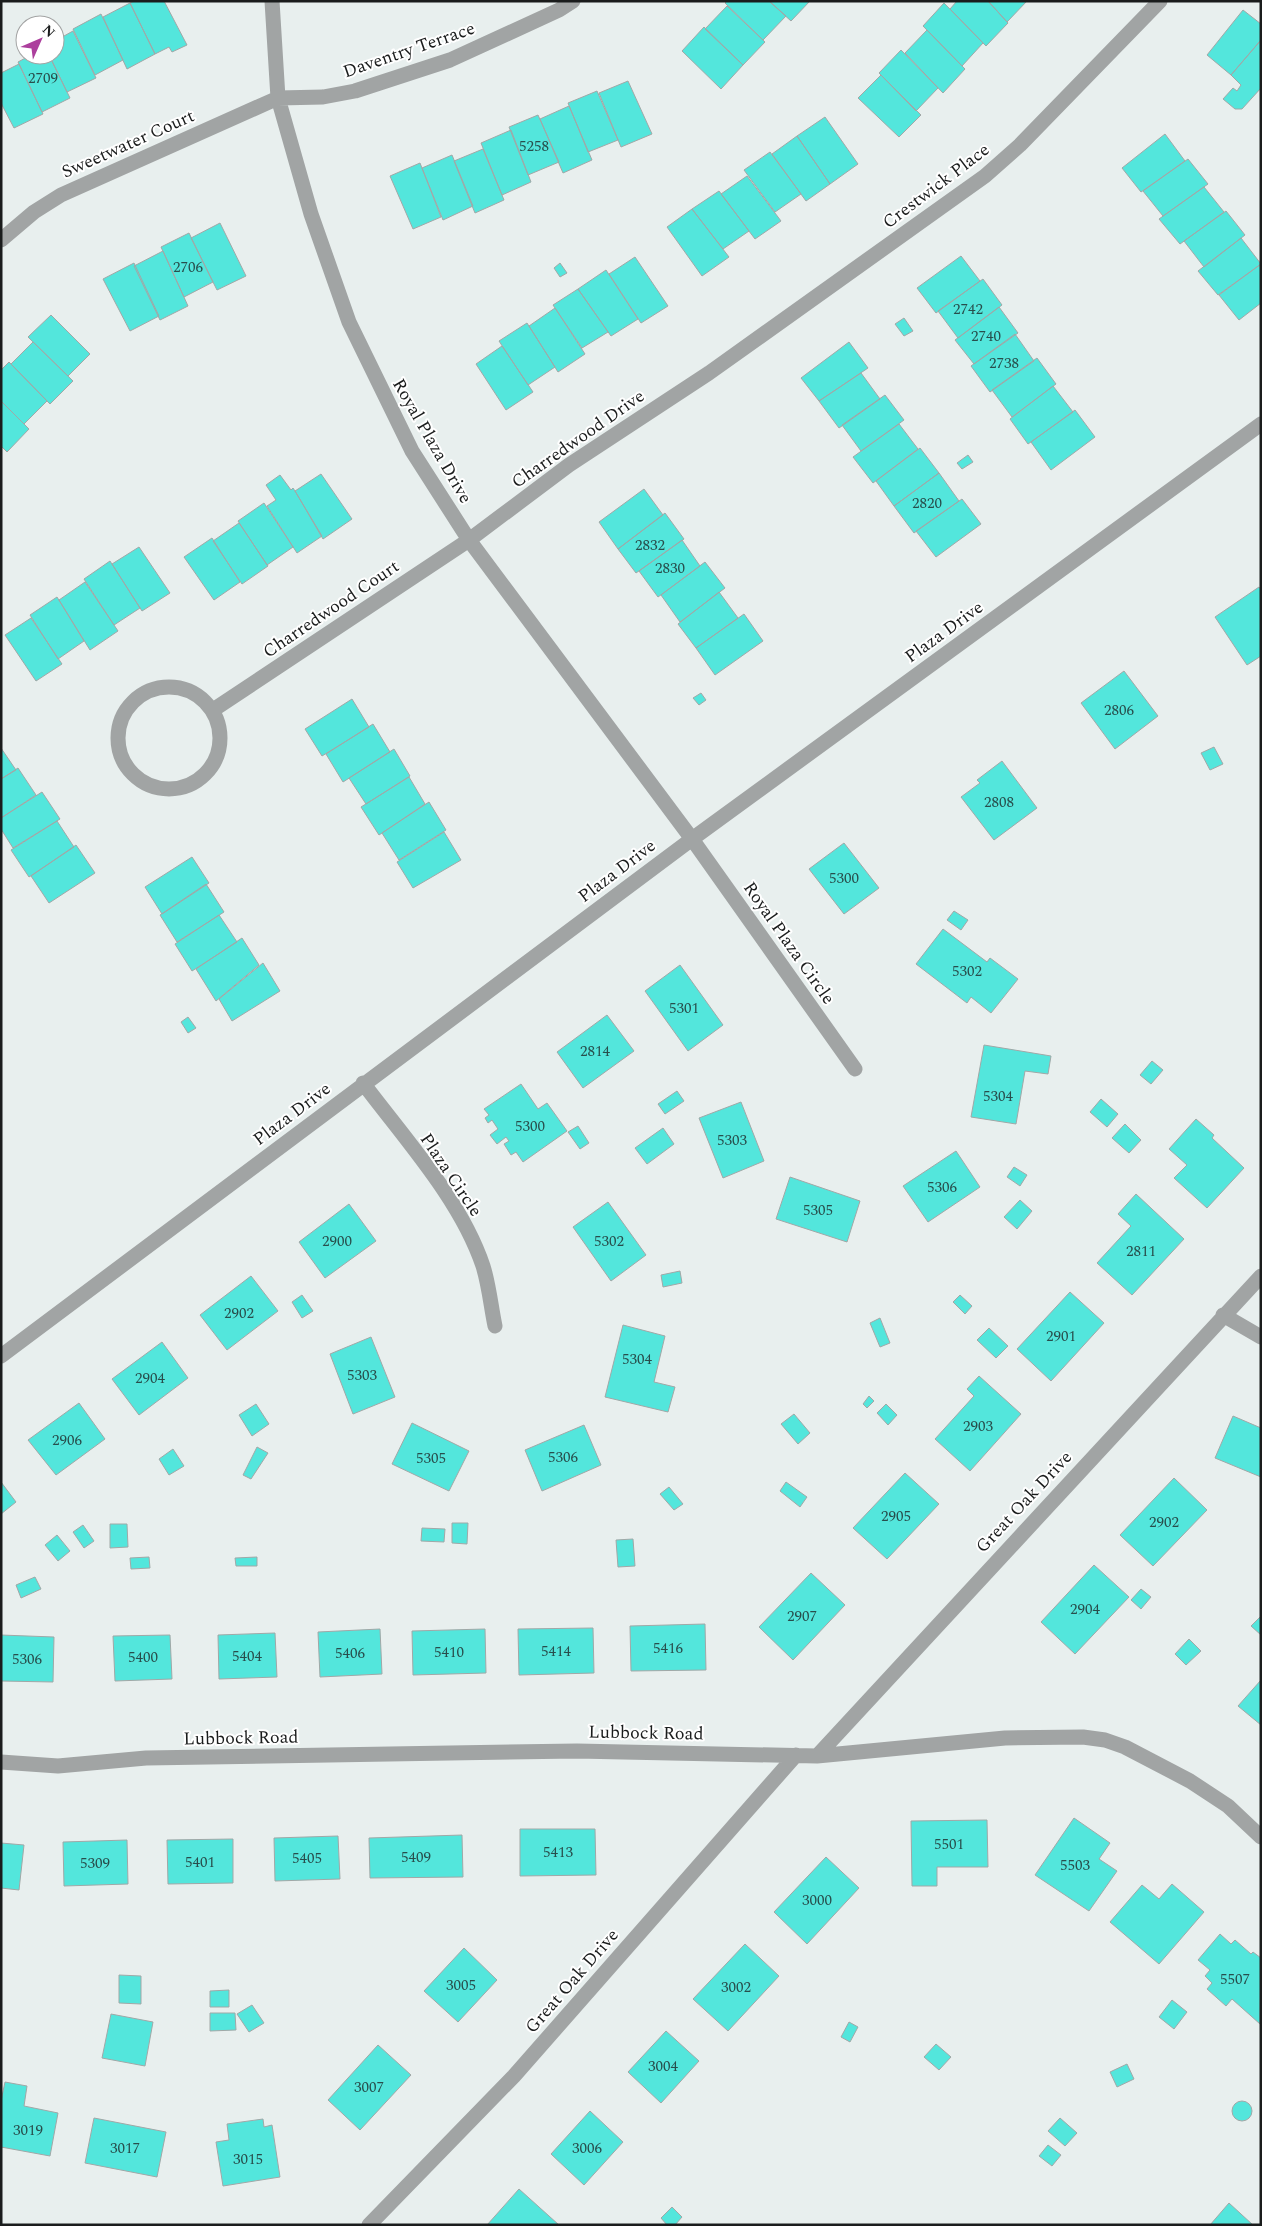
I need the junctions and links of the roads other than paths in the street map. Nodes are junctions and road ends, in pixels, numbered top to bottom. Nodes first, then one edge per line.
1 (272, 1) edge
2 (573, 1) edge
3 (1160, 1) edge
4 (278, 98) junction
5 (1, 240) edge
6 (709, 373) joint
7 (1261, 424) edge
8 (469, 540) junction
9 (213, 710) junction
10 (692, 839) junction
11 (855, 1069) dead end
12 (363, 1084) junction
13 (1261, 1276) edge
14 (1224, 1315) junction
15 (495, 1326) dead end
16 (1261, 1337) edge
17 (1, 1356) edge
18 (796, 1755) junction
19 (816, 1756) junction
20 (1, 1762) edge
21 (1261, 1837) edge
22 (370, 2225) edge

1 - 4 street, Royal Plaza Drive
2 - 4 street, Daventry Terrace
3 - 6 street, Crestwick Place
4 - 5 street, Sweetwater Court
4 - 8 street, Royal Plaza Drive
6 - 8 street, Charredwood Drive
7 - 10 street, Plaza Drive
8 - 9 street, Charredwood Court
8 - 10 street, Royal Plaza Drive
9 - 9 street
10 - 11 street, Royal Plaza Circle
10 - 12 street, Plaza Drive
12 - 15 street, Plaza Circle
12 - 17 street, Plaza Drive
13 - 14 street, Great Oak Drive
14 - 16 street
14 - 19 street, Great Oak Drive
18 - 19 street, Lubbock Road
18 - 20 street, Lubbock Road
18 - 22 street, Great Oak Drive
19 - 21 street, Lubbock Road

